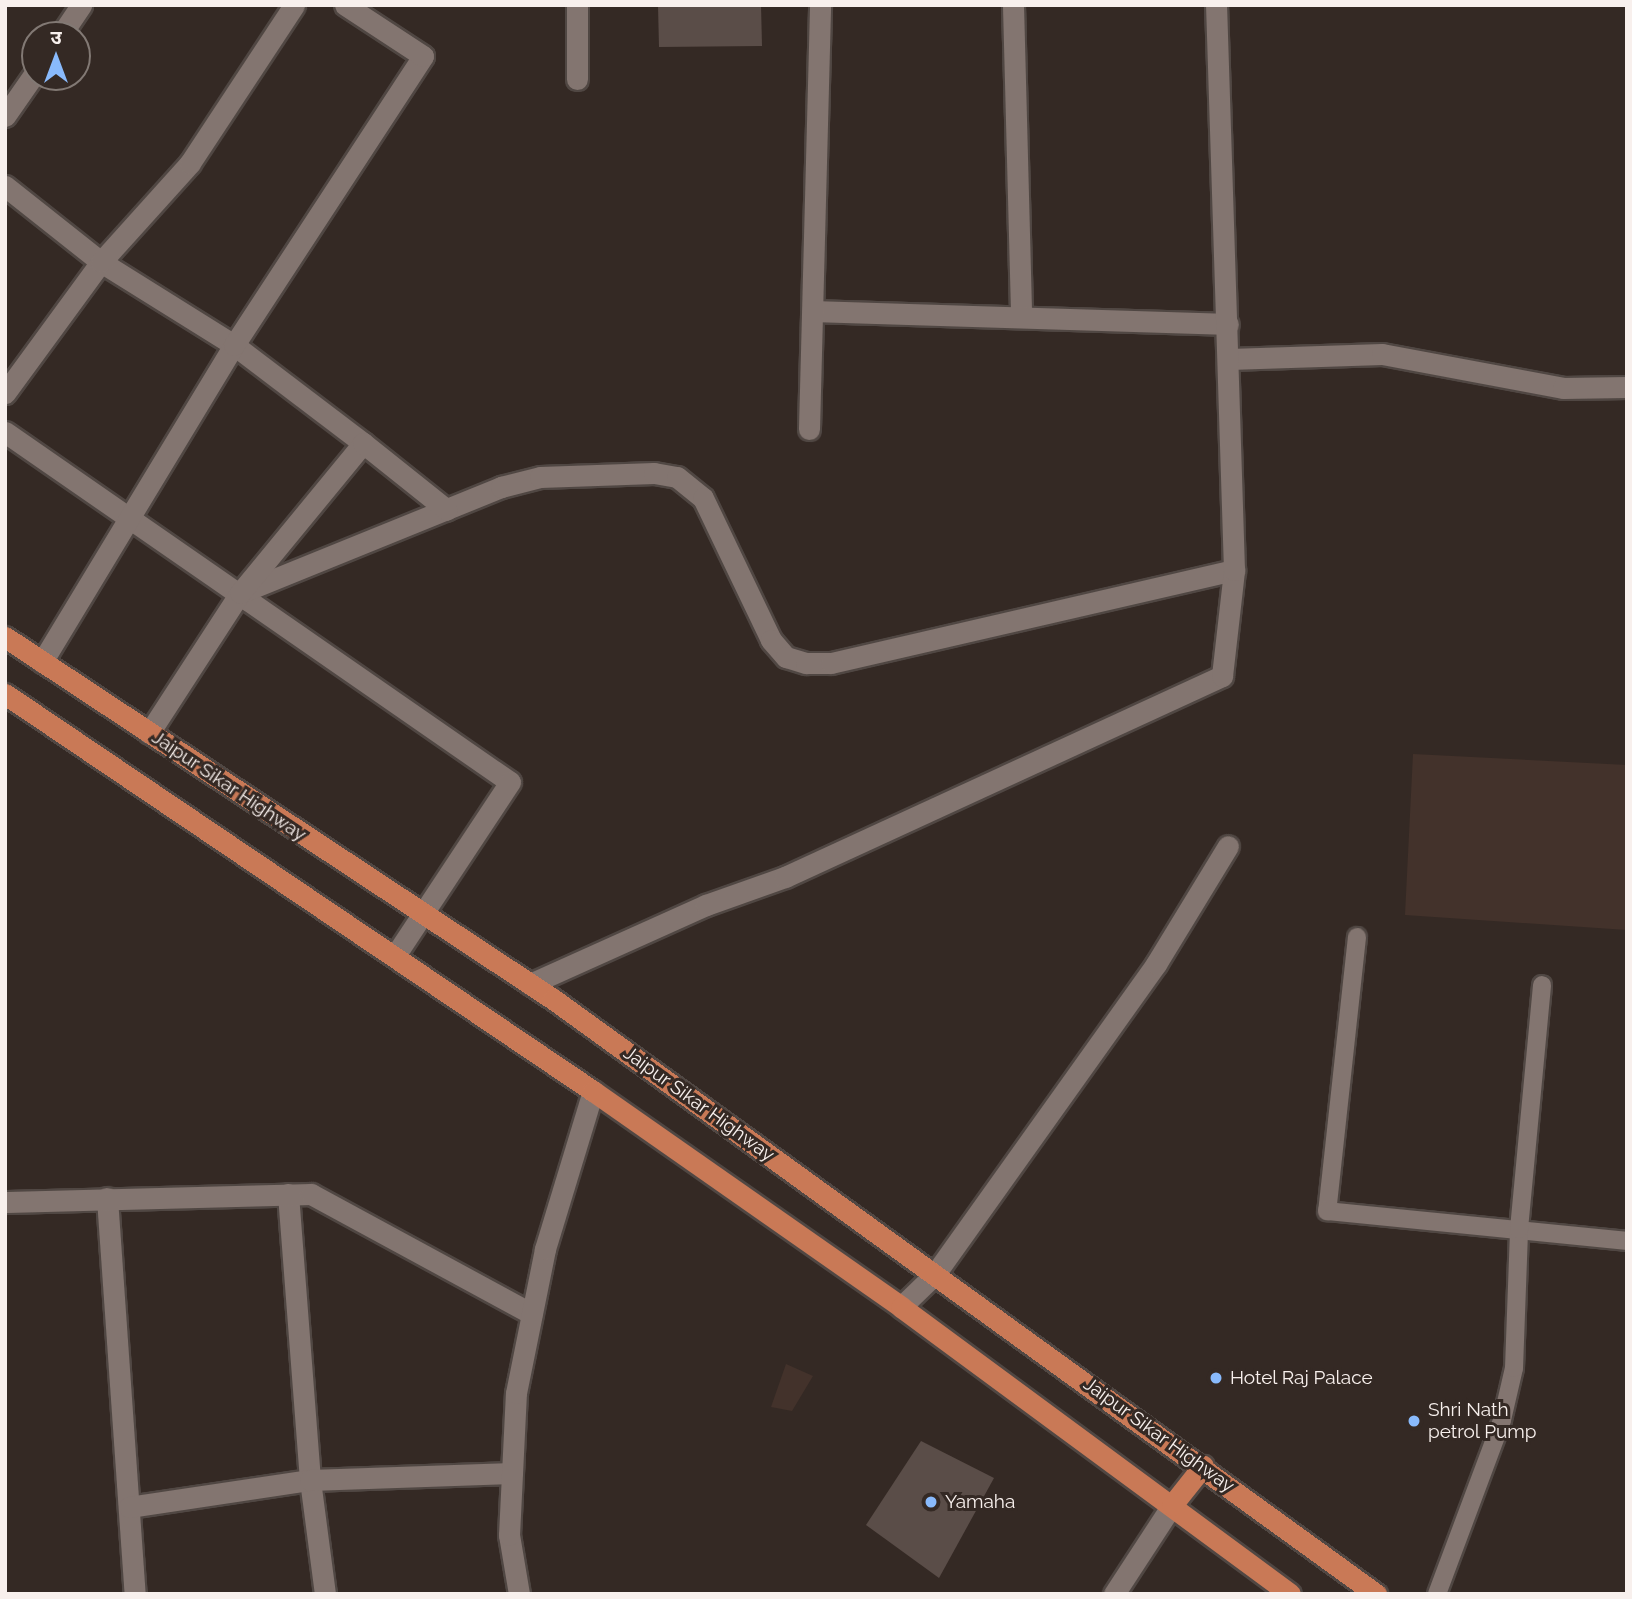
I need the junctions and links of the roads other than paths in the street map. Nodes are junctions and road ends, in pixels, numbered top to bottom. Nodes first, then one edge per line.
1 (81, 5) edge
2 (294, 5) edge
3 (345, 5) edge
4 (577, 5) edge
5 (820, 5) edge
6 (1013, 5) edge
7 (1216, 5) edge
8 (70, 21) edge
9 (577, 79) dead end
10 (22, 91) edge
11 (5, 116) edge
12 (5, 186) edge
13 (101, 262) junction
14 (814, 312) junction
15 (1021, 317) junction
16 (1228, 324) junction
17 (234, 345) junction
18 (1229, 359) junction
19 (1627, 387) edge
20 (5, 393) edge
21 (809, 429) dead end
22 (5, 432) edge
23 (363, 443) junction
24 (447, 510) junction
25 (131, 517) junction
26 (1234, 570) junction
27 (240, 593) junction
28 (5, 637) edge
29 (42, 662) junction
30 (5, 694) edge
31 (149, 733) junction
32 (1228, 846) dead end
33 (422, 914) junction
34 (1357, 937) dead end
35 (395, 956) junction
36 (530, 984) junction
37 (1542, 985) dead end
38 (593, 1091) junction
39 (288, 1194) junction
40 (107, 1198) junction
41 (5, 1202) edge
42 (1519, 1229) junction
43 (1627, 1241) edge
44 (935, 1274) junction
45 (901, 1307) junction
46 (532, 1314) junction
47 (1203, 1466) junction
48 (512, 1473) junction
49 (310, 1480) junction
50 (1172, 1505) junction
51 (129, 1507) junction
52 (135, 1594) edge
53 (325, 1594) edge
54 (519, 1594) edge
55 (1114, 1594) edge
56 (1290, 1594) edge
57 (1376, 1594) edge
58 (1437, 1594) edge

1 - 8 street
2 - 13 street
3 - 17 street
4 - 9 street
5 - 14 street
6 - 15 street
7 - 16 street
10 - 11 street
12 - 13 street
13 - 17 street
13 - 20 street
14 - 15 street
14 - 21 street
15 - 16 street
16 - 18 street
17 - 23 street
17 - 25 street
18 - 19 street
18 - 26 street
22 - 25 street
23 - 24 street
23 - 27 street
24 - 26 street
24 - 27 street
25 - 27 street
25 - 29 street
26 - 36 street
27 - 31 street
27 - 33 street
28 - 29 main road, Jaipur Sikar Highway
29 - 31 main road, Jaipur Sikar Highway
30 - 35 main road
31 - 33 main road, Jaipur Sikar Highway
32 - 44 street
33 - 35 street
33 - 36 main road, Jaipur Sikar Highway
34 - 42 lane
35 - 38 main road
36 - 44 main road, Jaipur Sikar Highway
37 - 42 lane
38 - 45 main road
38 - 46 street
39 - 40 street
39 - 46 street
39 - 49 street
40 - 41 street
40 - 51 street
42 - 43 lane
42 - 58 lane
44 - 45 street
44 - 47 main road, Jaipur Sikar Highway
45 - 50 main road
46 - 48 street
47 - 50 main road
47 - 57 main road, Jaipur Sikar Highway
48 - 49 street
48 - 54 street
49 - 51 street
49 - 53 street
50 - 55 street
50 - 56 main road
51 - 52 street

